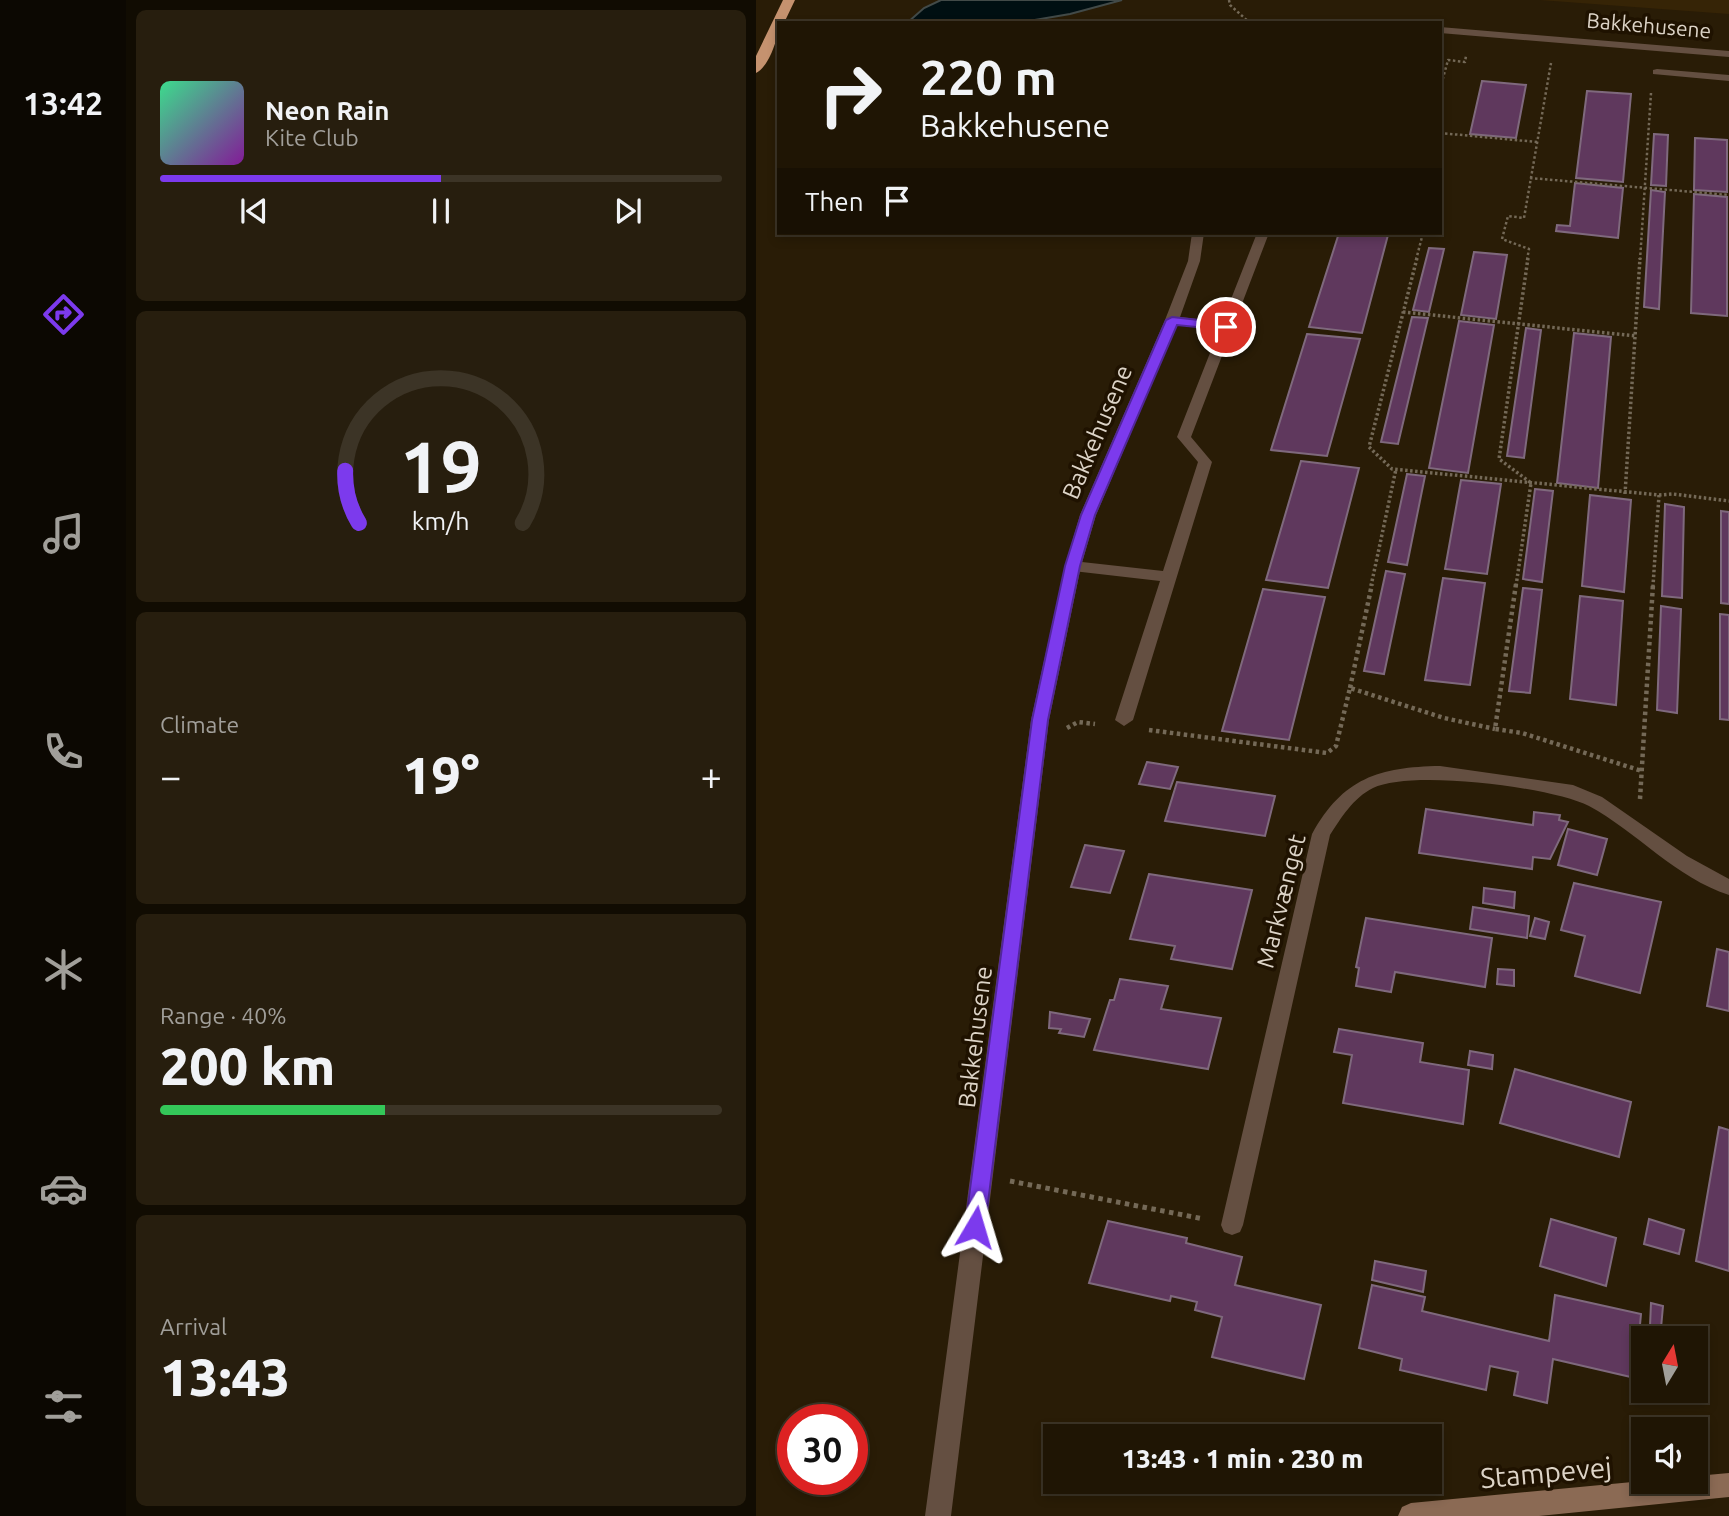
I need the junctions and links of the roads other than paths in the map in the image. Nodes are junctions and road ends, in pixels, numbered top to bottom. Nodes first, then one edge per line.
1 (789, 0) edge
2 (779, 21) edge
3 (777, 25) edge
4 (1442, 30) edge
5 (1729, 54) edge
6 (756, 69) edge
7 (1657, 72) dead end
8 (1729, 78) edge
9 (1198, 235) edge
10 (1262, 235) edge
11 (1172, 320) junction
12 (1226, 327) junction
13 (1073, 566) junction
14 (1170, 578) junction
15 (1130, 724) road end
16 (1729, 888) edge
17 (1232, 1225) road end
18 (1729, 1485) edge
19 (1592, 1508) edge
20 (938, 1516) edge
21 (1410, 1516) edge

1 - 2 highway
3 - 6 highway
4 - 5 street, Bakkehusene
7 - 8 street, Bakkehusene
9 - 11 street, Bakkehusene
10 - 12 street
11 - 12 street
11 - 13 street, Bakkehusene
12 - 14 street
13 - 14 street
13 - 20 street, Bakkehusene
14 - 15 street
16 - 17 street, Markvænget
18 - 19 street, Stampevej
19 - 21 street, Stampevej

